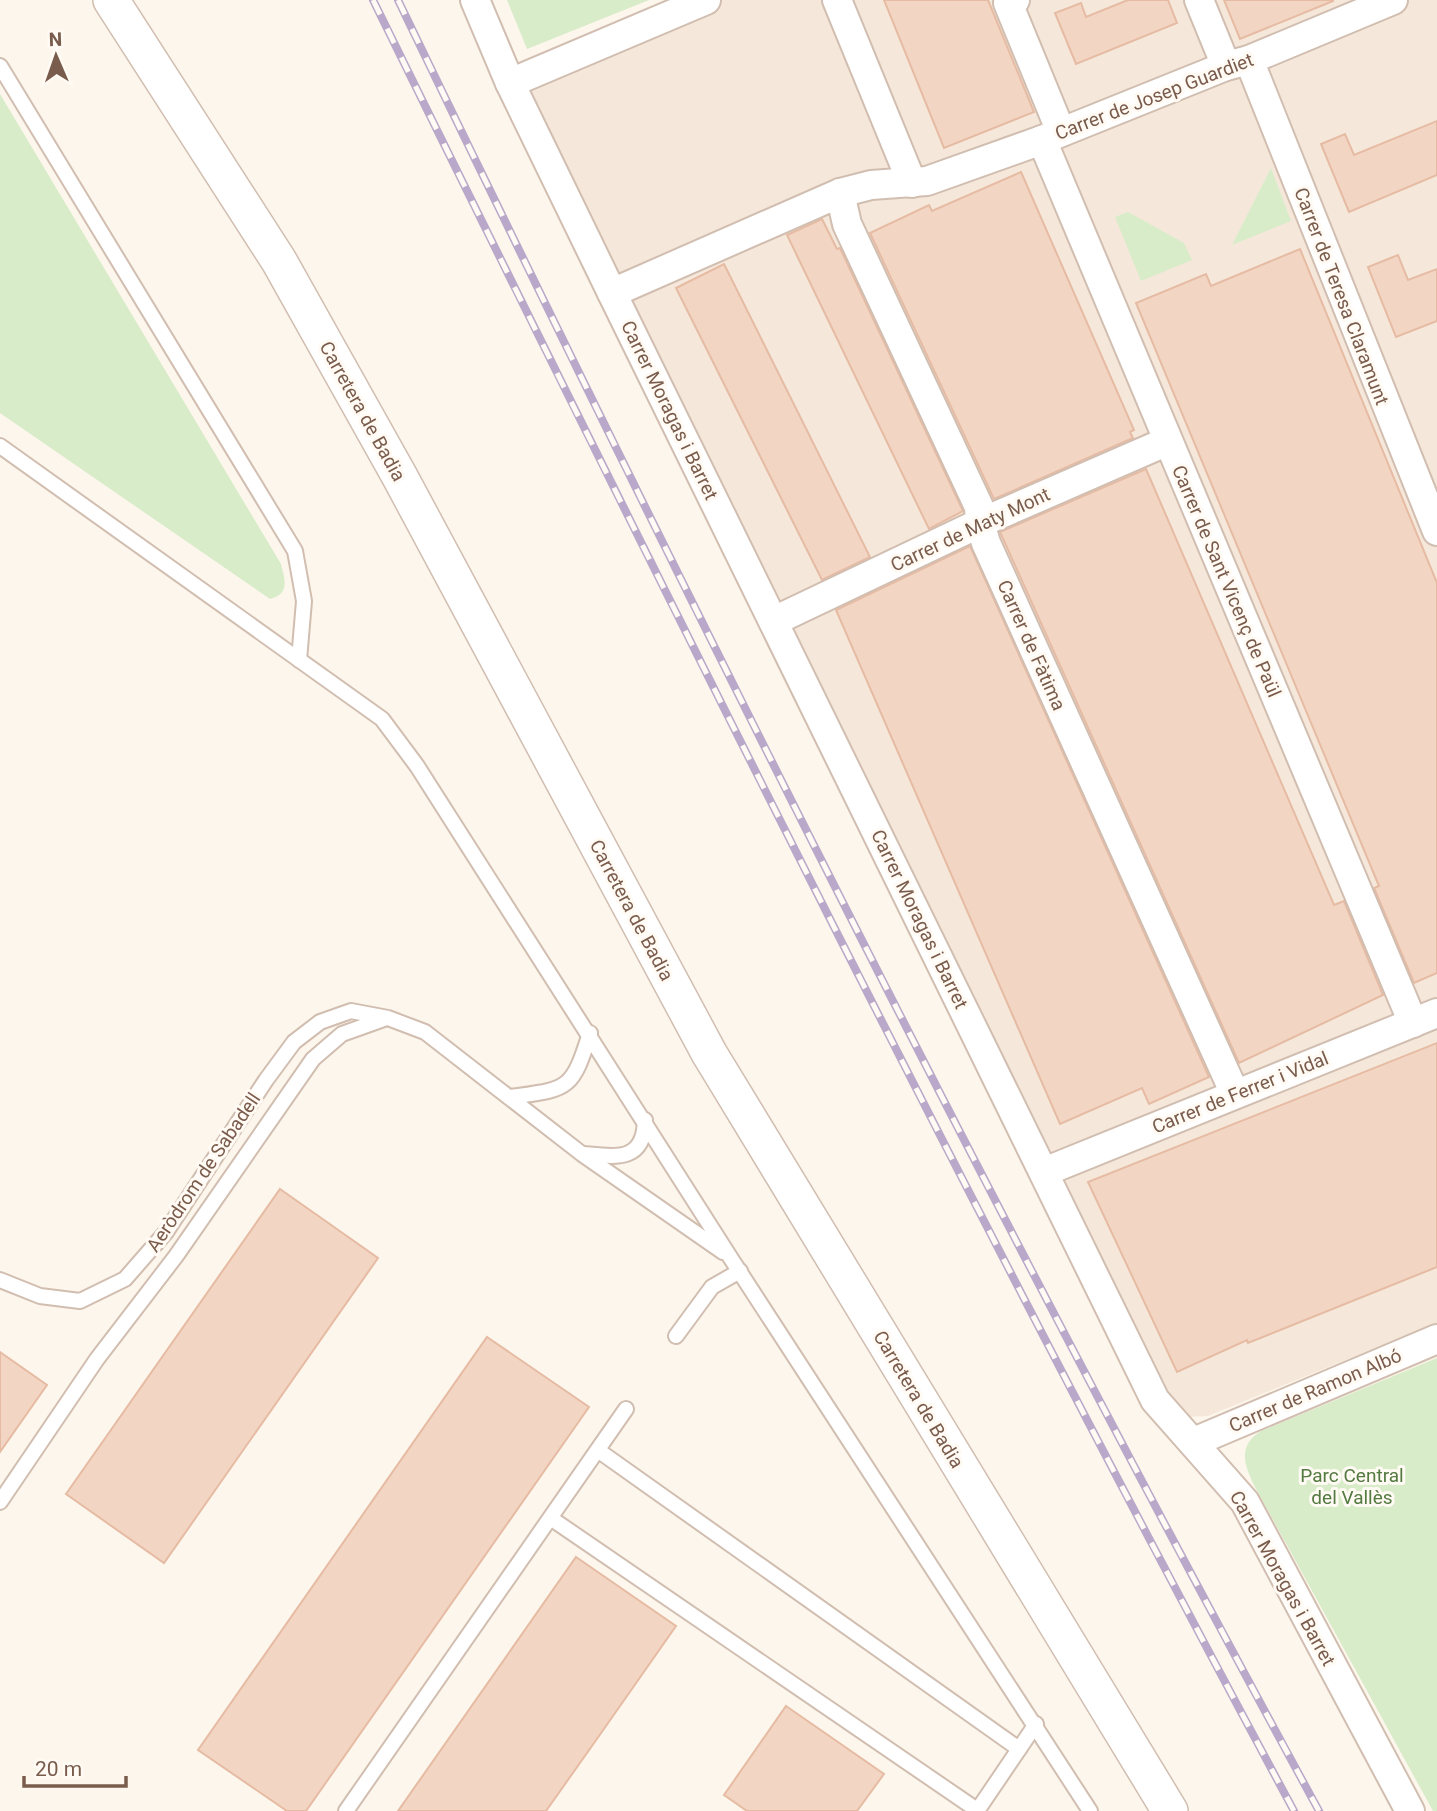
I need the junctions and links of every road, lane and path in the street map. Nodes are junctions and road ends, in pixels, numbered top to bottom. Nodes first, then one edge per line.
1 (111, 0) edge
2 (475, 0) edge
3 (706, 0) edge
4 (837, 0) edge
5 (1015, 0) edge
6 (1199, 0) edge
7 (1393, 0) edge
8 (1352, 8) edge
9 (1238, 63) junction
10 (0, 66) edge
11 (510, 83) junction
12 (1051, 136) junction
13 (912, 183) junction
14 (840, 193) junction
15 (612, 293) junction
16 (1168, 441) junction
17 (0, 446) edge
18 (980, 523) junction
19 (1437, 531) edge
20 (774, 621) junction
21 (299, 660) junction
22 (388, 1018) junction
23 (1425, 1018) edge
24 (590, 1033) junction
25 (1235, 1094) junction
26 (511, 1097) junction
27 (645, 1120) junction
28 (582, 1154) junction
29 (1044, 1172) junction
30 (730, 1257) junction
31 (740, 1271) junction
32 (0, 1280) edge
33 (676, 1336) dead end
34 (1437, 1339) edge
35 (626, 1409) dead end
36 (1194, 1442) junction
37 (598, 1451) junction
38 (0, 1502) edge
39 (552, 1519) junction
40 (1036, 1724) junction
41 (1019, 1749) junction
42 (346, 1811) edge
43 (977, 1811) edge
44 (1090, 1811) edge
45 (1170, 1811) edge
46 (1410, 1811) edge

1 - 45 street, Carretera de Badia
2 - 11 street, Carrer Moragas i Barret
3 - 11 street
4 - 13 street
5 - 12 street, Carrer de Sant Vicenç de Paül
6 - 9 street, Carrer de Teresa Claramunt
7 - 8 street, Carrer de Josep Guardiet
8 - 9 street, Carrer de Josep Guardiet
9 - 12 street, Carrer de Josep Guardiet
9 - 19 street, Carrer de Teresa Claramunt
10 - 21 lane
11 - 15 street, Carrer Moragas i Barret
12 - 13 street, Carrer de Josep Guardiet
12 - 16 street, Carrer de Sant Vicenç de Paül
13 - 14 street, Carrer de Josep Guardiet
14 - 15 street, Carrer de Josep Guardiet
14 - 18 street, Carrer de Fàtima
15 - 20 street, Carrer Moragas i Barret
16 - 18 street, Carrer de Maty Mont
16 - 23 street, Carrer de Sant Vicenç de Paül
17 - 21 lane
18 - 20 street, Carrer de Maty Mont
18 - 25 street, Carrer de Fàtima
20 - 29 street, Carrer Moragas i Barret
21 - 24 lane
22 - 26 lane
22 - 32 lane, Aeròdrom de Sabadell
22 - 38 lane
23 - 25 street, Carrer de Ferrer i Vidal
24 - 26 lane
24 - 27 lane
25 - 29 street, Carrer de Ferrer i Vidal
26 - 28 lane
27 - 28 lane
27 - 30 lane
28 - 30 lane
29 - 36 street, Carrer Moragas i Barret
30 - 31 lane
31 - 33 lane
31 - 40 lane
34 - 36 street, Carrer de Ramon Albó
35 - 37 lane
36 - 46 street, Carrer Moragas i Barret
37 - 39 lane
37 - 41 lane
39 - 42 lane
39 - 43 lane
40 - 41 lane
40 - 44 lane
41 - 43 lane

